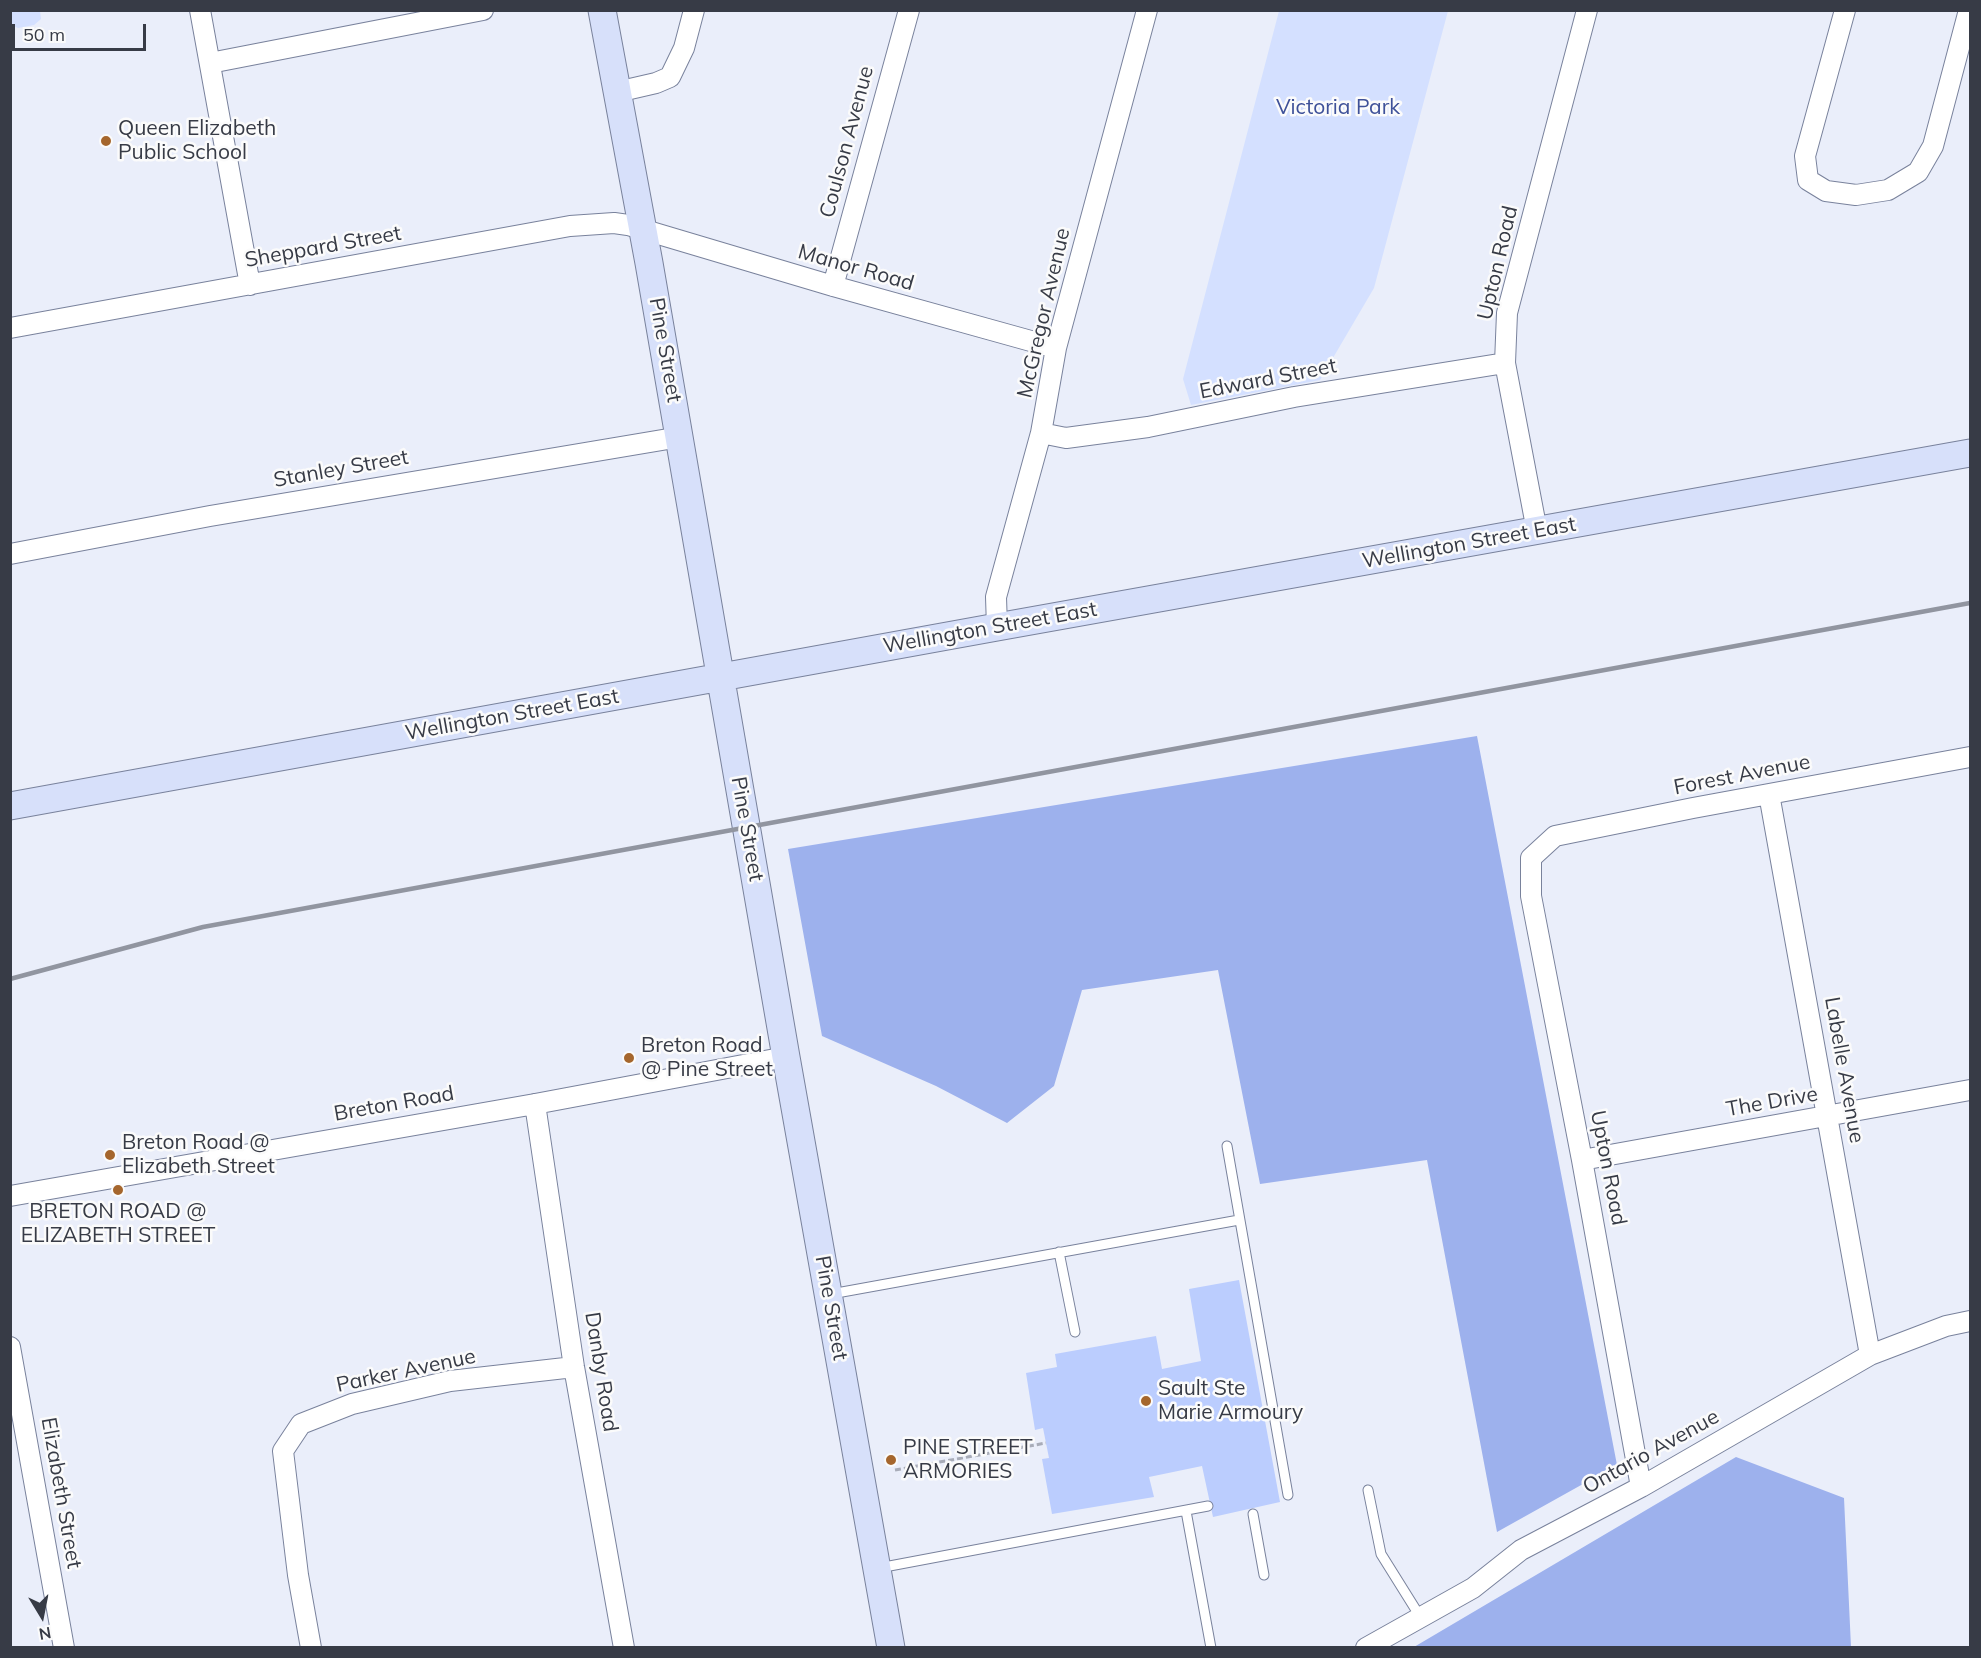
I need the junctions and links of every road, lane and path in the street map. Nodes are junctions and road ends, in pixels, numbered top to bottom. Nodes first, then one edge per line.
1 (200, 10) edge
2 (483, 10) edge
3 (602, 10) edge
4 (694, 10) edge
5 (909, 10) edge
6 (1147, 10) edge
7 (1587, 10) edge
8 (1845, 10) edge
9 (1969, 10) edge
10 (210, 63) junction
11 (617, 92) junction
12 (644, 231) junction
13 (250, 285) junction
14 (833, 286) junction
15 (10, 328) edge
16 (1056, 348) junction
17 (1505, 363) junction
18 (1041, 433) junction
19 (680, 437) junction
20 (1971, 453) edge
21 (1537, 531) junction
22 (10, 554) edge
23 (997, 627) junction
24 (722, 677) junction
25 (1971, 757) edge
26 (1769, 794) junction
27 (10, 806) edge
28 (1531, 858) joint
29 (786, 1057) junction
30 (1971, 1090) edge
31 (535, 1104) junction
32 (1828, 1117) junction
33 (1227, 1146) dead end
34 (1582, 1160) junction
35 (10, 1196) edge
36 (1239, 1220) junction
37 (1059, 1252) junction
38 (828, 1294) junction
39 (1971, 1320) edge
40 (1075, 1332) dead end
41 (10, 1347) edge
42 (1870, 1355) junction
43 (574, 1367) junction
44 (1046, 1443) dead end
45 (895, 1470) dead end
46 (1641, 1487) junction
47 (1368, 1490) dead end
48 (1288, 1495) dead end
49 (1208, 1506) dead end
50 (1186, 1511) junction
51 (1253, 1514) dead end
52 (877, 1568) junction
53 (1264, 1575) dead end
54 (1421, 1617) junction
55 (64, 1647) edge
56 (311, 1647) edge
57 (624, 1647) edge
58 (891, 1647) edge
59 (1211, 1647) edge
60 (1366, 1647) edge

1 - 10 street
2 - 10 street
3 - 11 main road, Pine Street
4 - 11 street
5 - 14 street, Coulson Avenue
6 - 16 street, McGregor Avenue
7 - 17 street, Upton Road
8 - 9 street
10 - 13 street
11 - 12 main road, Pine Street
12 - 13 street, Sheppard Street
12 - 14 street, Manor Road
12 - 19 main road, Pine Street
13 - 15 street, Sheppard Street
14 - 16 street, Manor Road
16 - 18 street, McGregor Avenue
17 - 18 street, Edward Street
17 - 21 street, Upton Road
18 - 23 street, McGregor Avenue
19 - 22 street, Stanley Street
19 - 24 main road, Pine Street
20 - 21 main road, Wellington Street East
21 - 23 main road, Wellington Street East
23 - 24 main road, Wellington Street East
24 - 27 main road, Wellington Street East
24 - 29 main road, Pine Street
25 - 26 street, Forest Avenue
26 - 28 street, Forest Avenue
26 - 32 street, Labelle Avenue
28 - 34 street, Upton Road
29 - 31 street, Breton Road
29 - 38 main road, Pine Street
30 - 32 street, The Drive
31 - 35 street, Breton Road
31 - 43 street, Danby Road
32 - 34 street, The Drive
32 - 42 street, Labelle Avenue
33 - 36 lane
34 - 46 street, Upton Road
36 - 37 lane
36 - 48 lane
37 - 38 lane
37 - 40 lane
38 - 52 main road, Pine Street
39 - 42 street, Ontario Avenue
41 - 55 street, Elizabeth Street
42 - 46 street, Ontario Avenue
43 - 56 street, Parker Avenue
43 - 57 street, Danby Road
44 - 45 path
46 - 54 street, Ontario Avenue
47 - 54 lane
49 - 50 lane
50 - 52 lane
50 - 59 lane
51 - 53 lane
52 - 58 main road, Pine Street
54 - 60 street, Ontario Avenue

